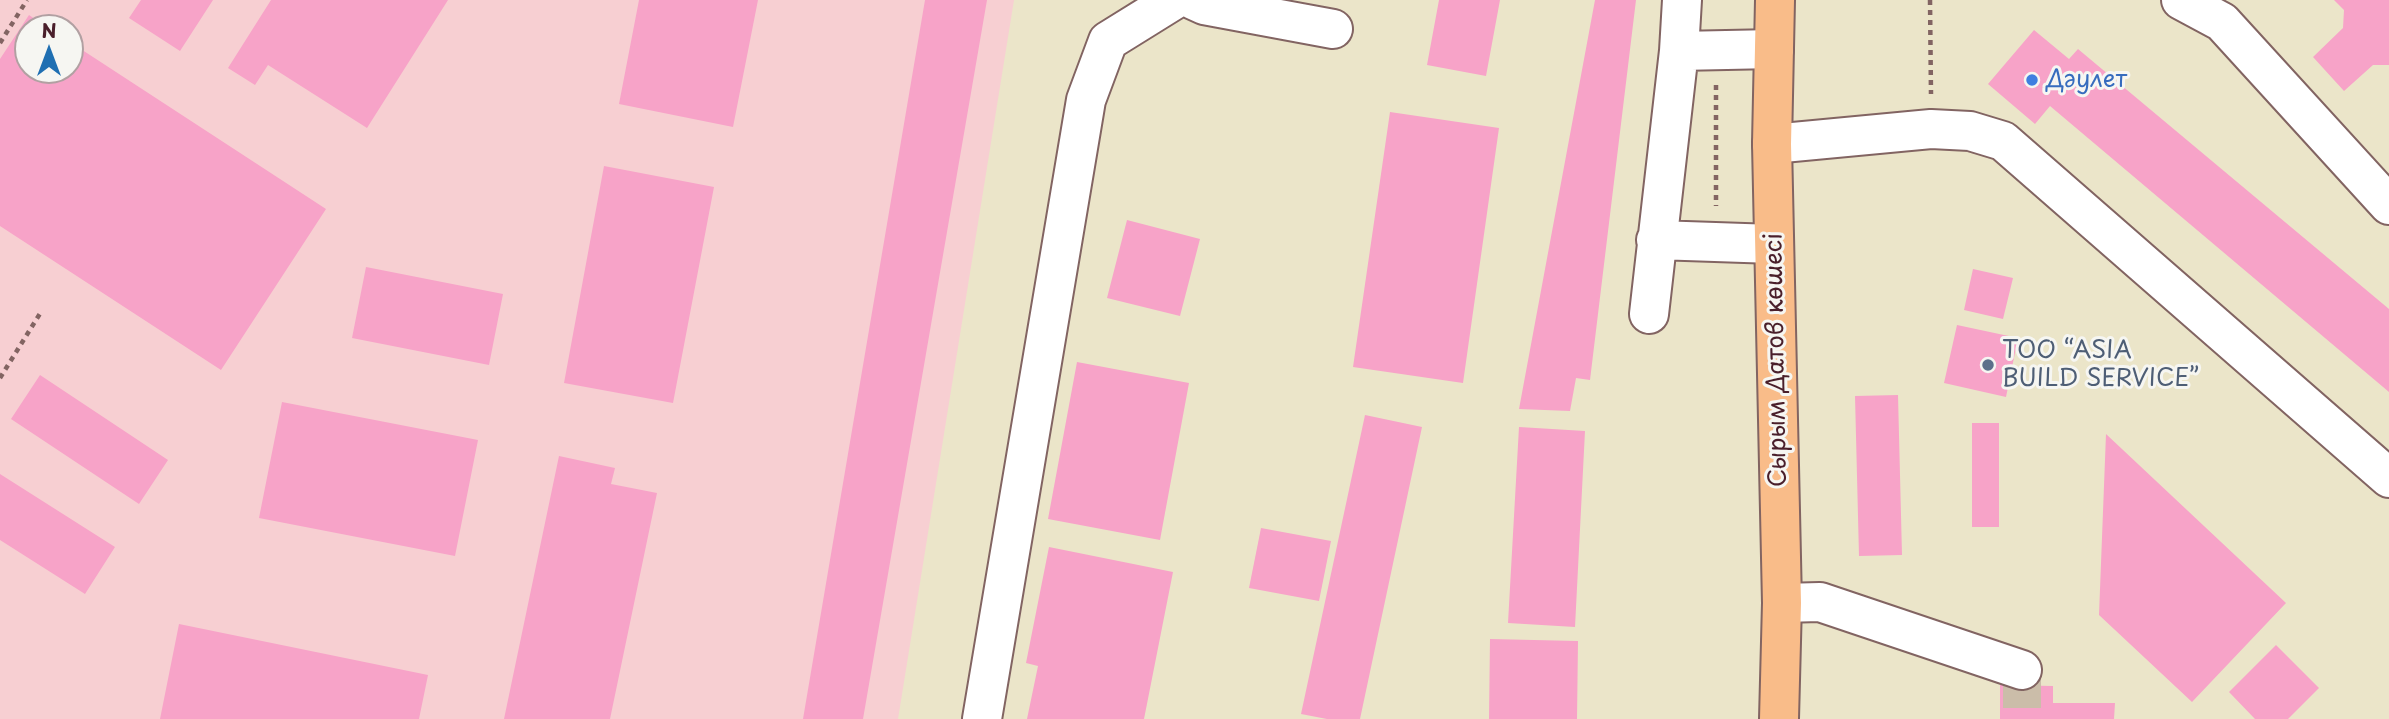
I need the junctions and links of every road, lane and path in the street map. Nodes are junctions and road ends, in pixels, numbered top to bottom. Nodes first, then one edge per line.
1 (27, 0) edge
2 (1174, 0) edge
3 (1193, 0) edge
4 (1682, 0) edge
5 (1775, 0) edge
6 (1930, 0) edge
7 (2181, 0) edge
8 (2233, 11) edge
9 (1333, 29) dead end
10 (0, 43) edge
11 (1774, 49) junction
12 (1697, 51) junction
13 (1931, 129) junction
14 (1772, 144) junction
15 (2389, 205) edge
16 (1656, 240) junction
17 (1716, 243) junction
18 (1774, 244) junction
19 (41, 312) dead end
20 (1649, 314) dead end
21 (0, 378) edge
22 (2389, 478) edge
23 (1782, 603) junction
24 (2022, 670) dead end
25 (982, 719) edge
26 (1779, 719) edge

1 - 10 path
2 - 25 lane
3 - 9 lane
4 - 12 lane
5 - 11 main road, Сырым Датов көшесі
6 - 13 path
7 - 8 lane
8 - 15 lane
11 - 12 lane
11 - 14 main road, Сырым Датов көшесі
12 - 16 lane
12 - 17 path
13 - 14 lane
13 - 22 lane
14 - 18 main road, Сырым Датов көшесі
16 - 17 lane
16 - 20 lane
17 - 18 lane
18 - 23 main road, Сырым Датов көшесі
19 - 21 path
23 - 24 lane
23 - 26 main road, Сырым Датов көшесі

